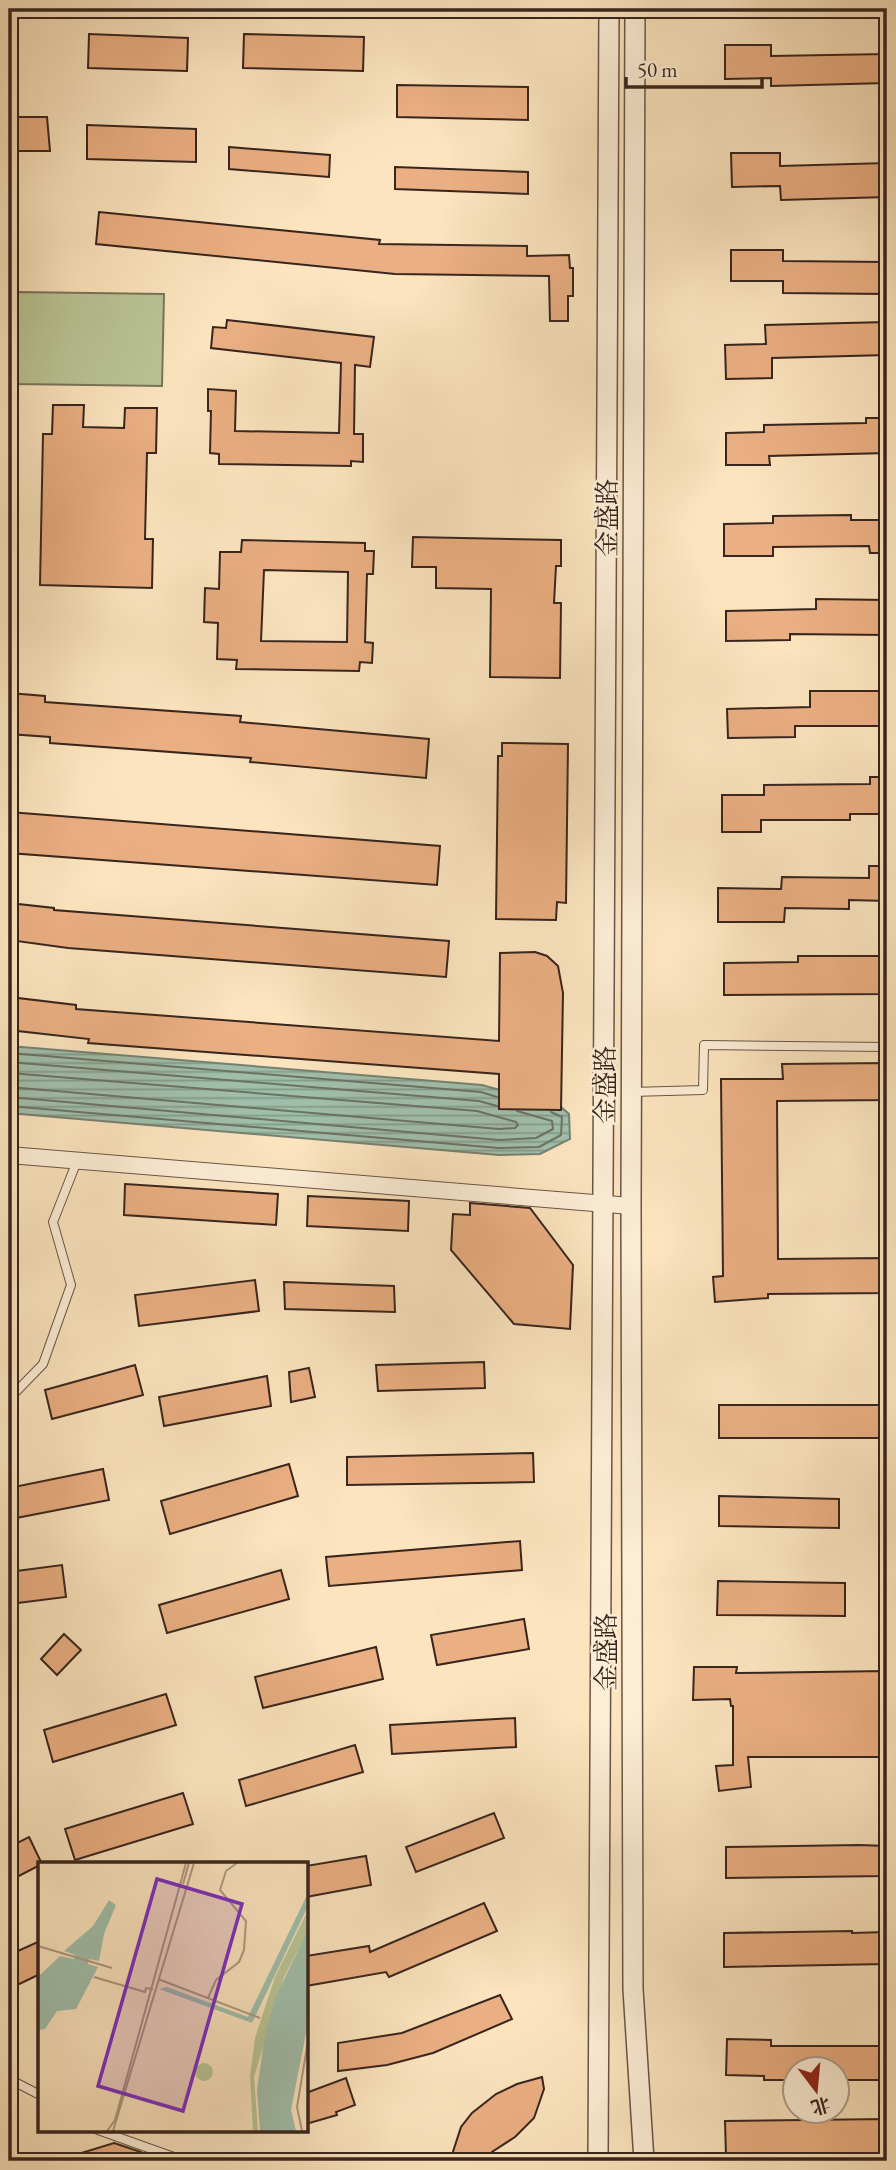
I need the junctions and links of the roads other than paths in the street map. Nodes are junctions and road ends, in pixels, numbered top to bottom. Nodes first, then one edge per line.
1 (608, 9) edge
2 (635, 9) edge
3 (887, 1047) edge
4 (631, 1092) junction
5 (9, 1155) edge
6 (77, 1161) junction
7 (603, 1204) junction
8 (631, 1206) junction
9 (9, 1399) edge
10 (9, 2079) edge
11 (38, 2094) edge
12 (104, 2132) edge
13 (641, 2155) edge
14 (599, 2158) edge
15 (185, 2161) edge

1 - 7 street, 金盛路
2 - 4 street, 金盛路
3 - 4 lane
4 - 8 street, 金盛路
5 - 6 street
6 - 7 street
6 - 9 lane
7 - 8 street
7 - 14 street, 金盛路
8 - 13 street, 金盛路
10 - 11 lane
12 - 15 lane

